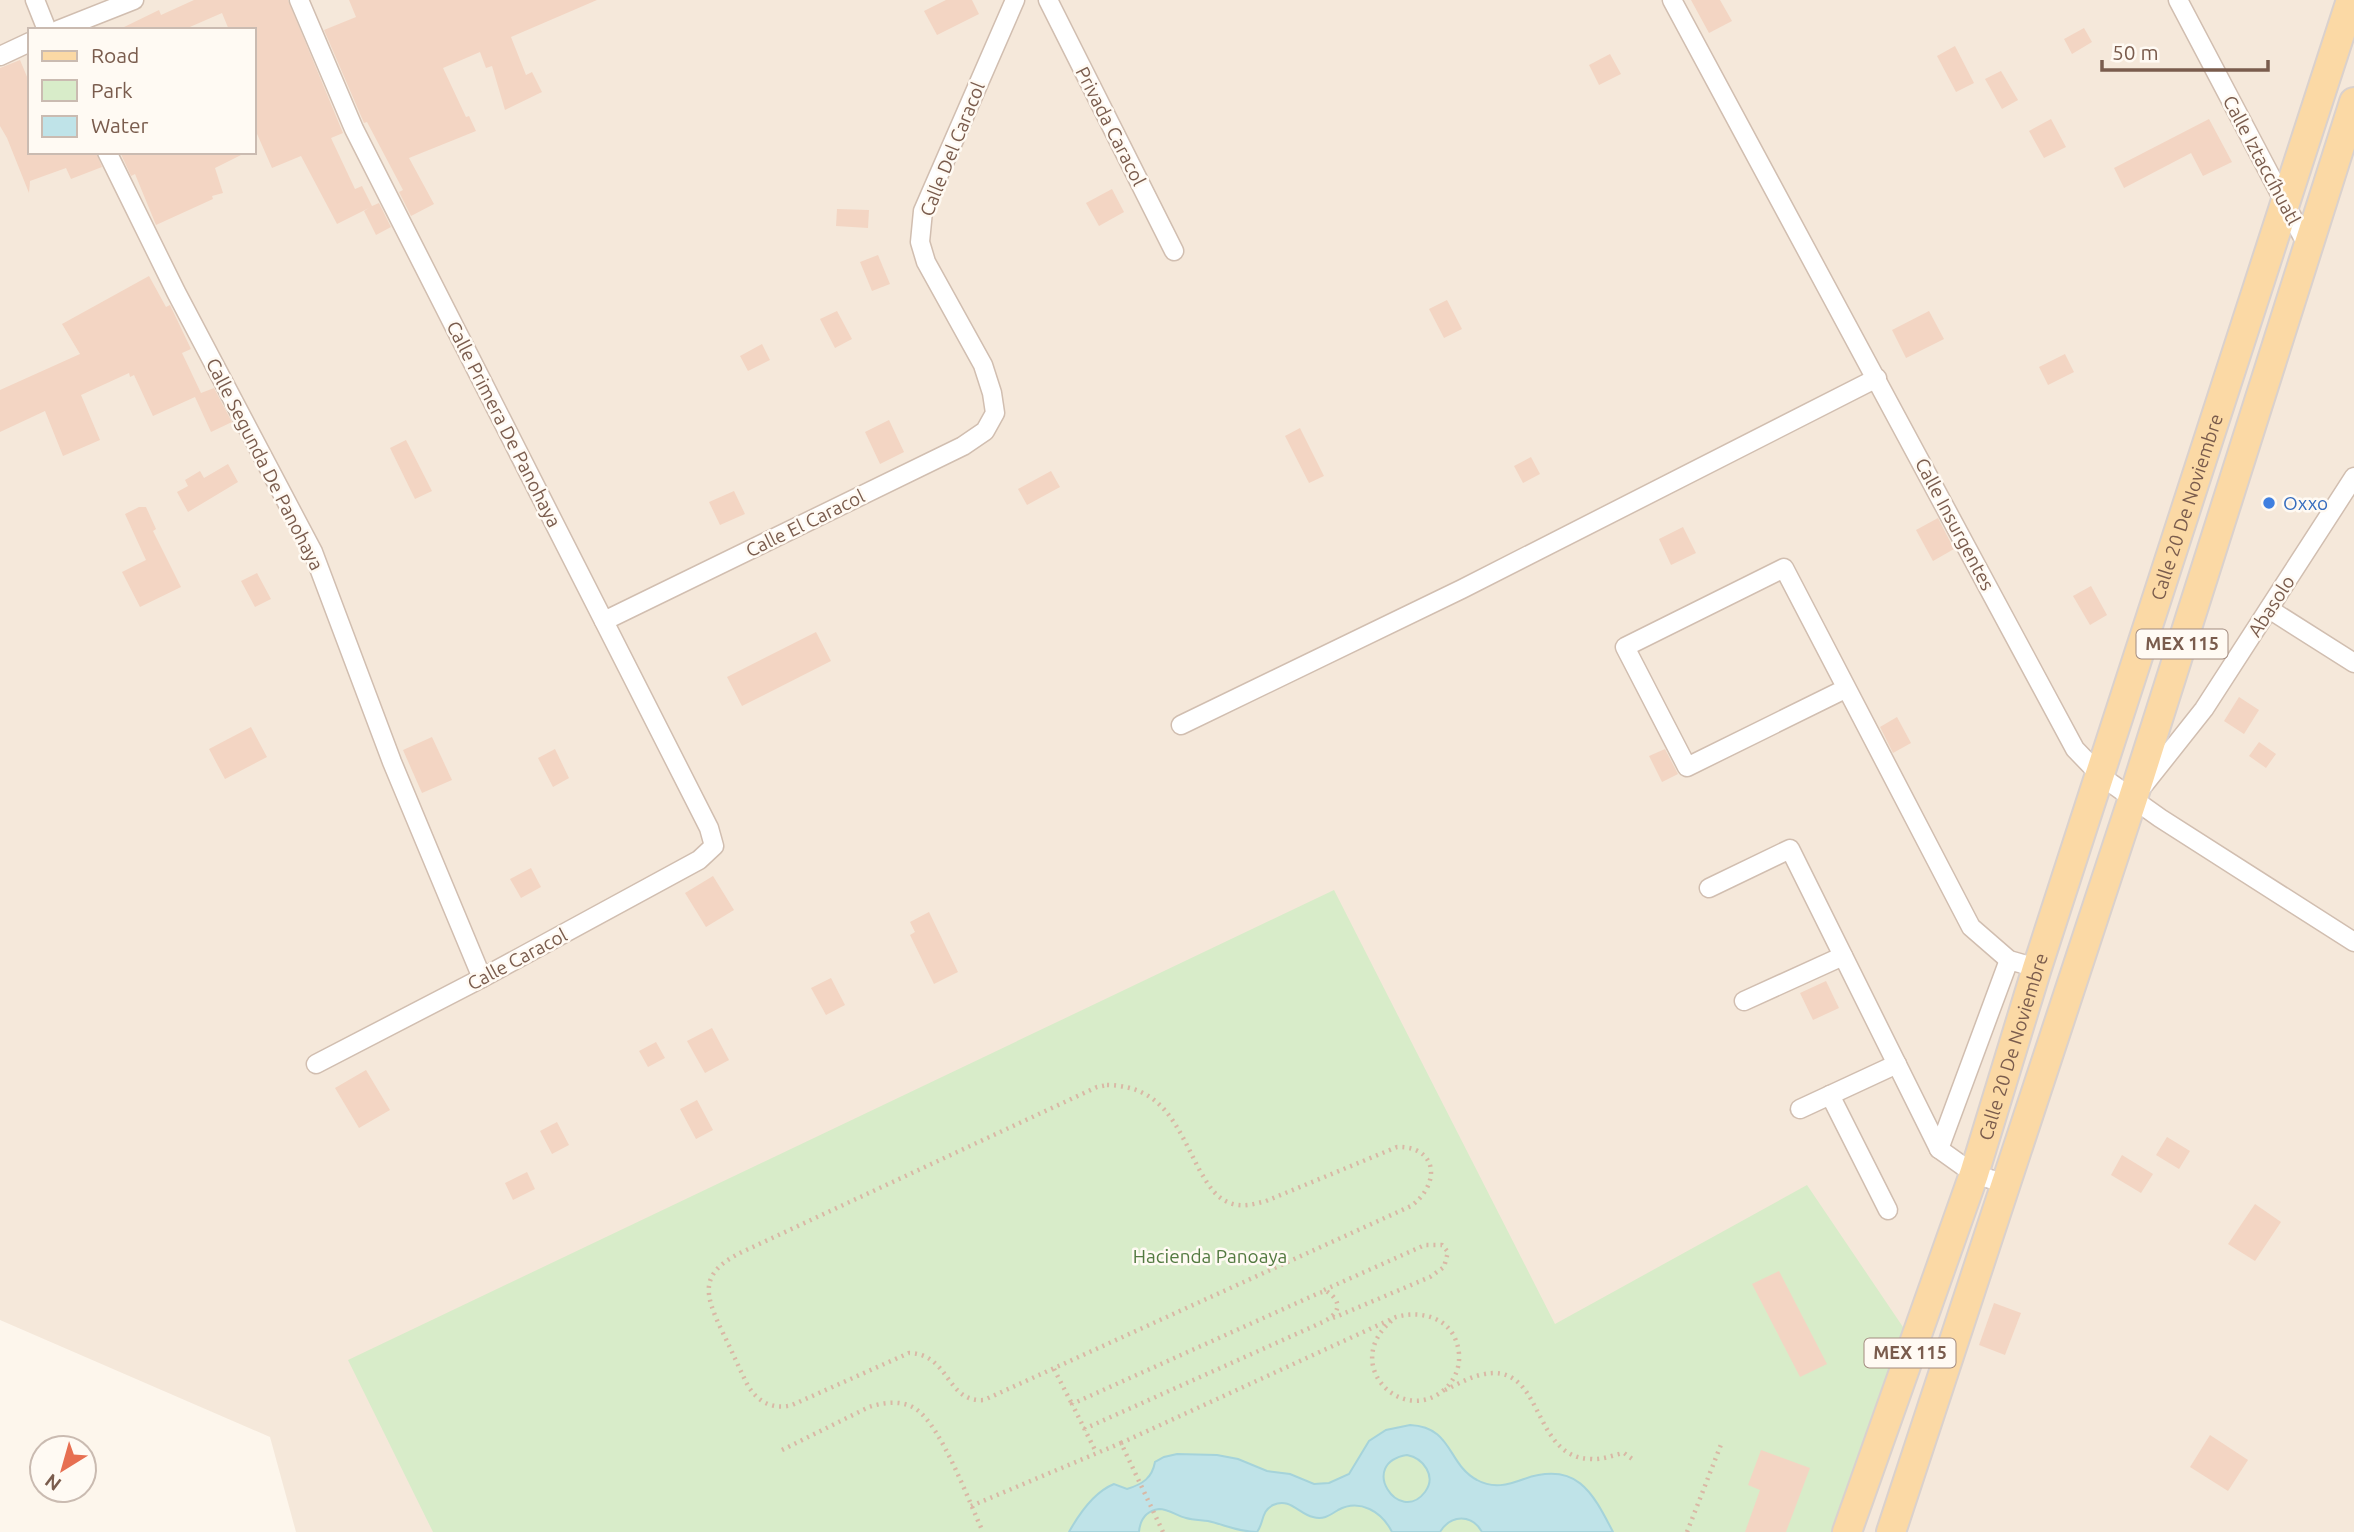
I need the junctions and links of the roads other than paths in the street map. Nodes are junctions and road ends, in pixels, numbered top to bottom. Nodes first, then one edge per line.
1 (35, 0) edge
2 (134, 0) edge
3 (299, 0) edge
4 (1014, 0) edge
5 (1048, 0) edge
6 (1672, 0) edge
7 (2178, 0) edge
8 (2351, 0) edge
9 (46, 28) edge
10 (63, 28) edge
11 (28, 43) edge
12 (0, 56) edge
13 (2354, 102) edge
14 (108, 154) edge
15 (2285, 203) junction
16 (2307, 245) junction
17 (1174, 251) dead end
18 (1877, 378) junction
19 (995, 413) joint
20 (2354, 477) edge
21 (2269, 609) junction
22 (604, 621) junction
23 (2354, 663) edge
24 (1846, 689) junction
25 (1181, 725) dead end
26 (2101, 776) junction
27 (2133, 798) junction
28 (714, 846) joint
29 (1709, 888) dead end
30 (2354, 942) edge
31 (1843, 956) junction
32 (2009, 960) junction
33 (2037, 968) junction
34 (482, 978) junction
35 (1744, 1001) dead end
36 (316, 1064) dead end
37 (1897, 1064) junction
38 (1830, 1095) junction
39 (1800, 1109) dead end
40 (1939, 1149) junction
41 (1973, 1174) junction
42 (2006, 1184) junction
43 (1888, 1210) dead end
44 (1847, 1532) edge
45 (1891, 1532) edge

1 - 9 street
2 - 10 street
3 - 22 street, Calle Primera De Panohaya
4 - 19 street, Calle Del Caracol
5 - 17 street, Privada Caracol
6 - 18 street, Calle Insurgentes
7 - 15 street, Calle Iztaccíhuatl
8 - 15 main road, Calle 20 De Noviembre / MEX 115
11 - 12 street
13 - 16 main road, Calle 20 De Noviembre / MEX 115
14 - 34 street, Calle Segunda De Panohaya
15 - 16 street, Calle Iztaccíhuatl
15 - 26 main road, Calle 20 De Noviembre / MEX 115
16 - 27 main road, Calle 20 De Noviembre / MEX 115
18 - 25 street
18 - 26 street, Calle Insurgentes
19 - 22 street, Calle El Caracol
20 - 21 street, Abasolo
21 - 23 street
21 - 27 street, Abasolo
22 - 28 street, Calle Primera De Panohaya
24 - 24 street
24 - 32 street
26 - 27 street, Calle Insurgentes
26 - 33 main road, Calle 20 De Noviembre / MEX 115
27 - 30 street, Calle Insurgentes
27 - 42 main road, Calle 20 De Noviembre / MEX 115
28 - 34 street, Calle Caracol
29 - 31 street
31 - 35 street
31 - 37 street
32 - 33 street
32 - 40 street
33 - 41 main road, Calle 20 De Noviembre / MEX 115
34 - 36 street, Calle Caracol
37 - 38 street
37 - 40 street
38 - 39 street
38 - 43 street
40 - 41 street
41 - 42 street
41 - 44 main road, MEX 115
42 - 45 main road, MEX 115

